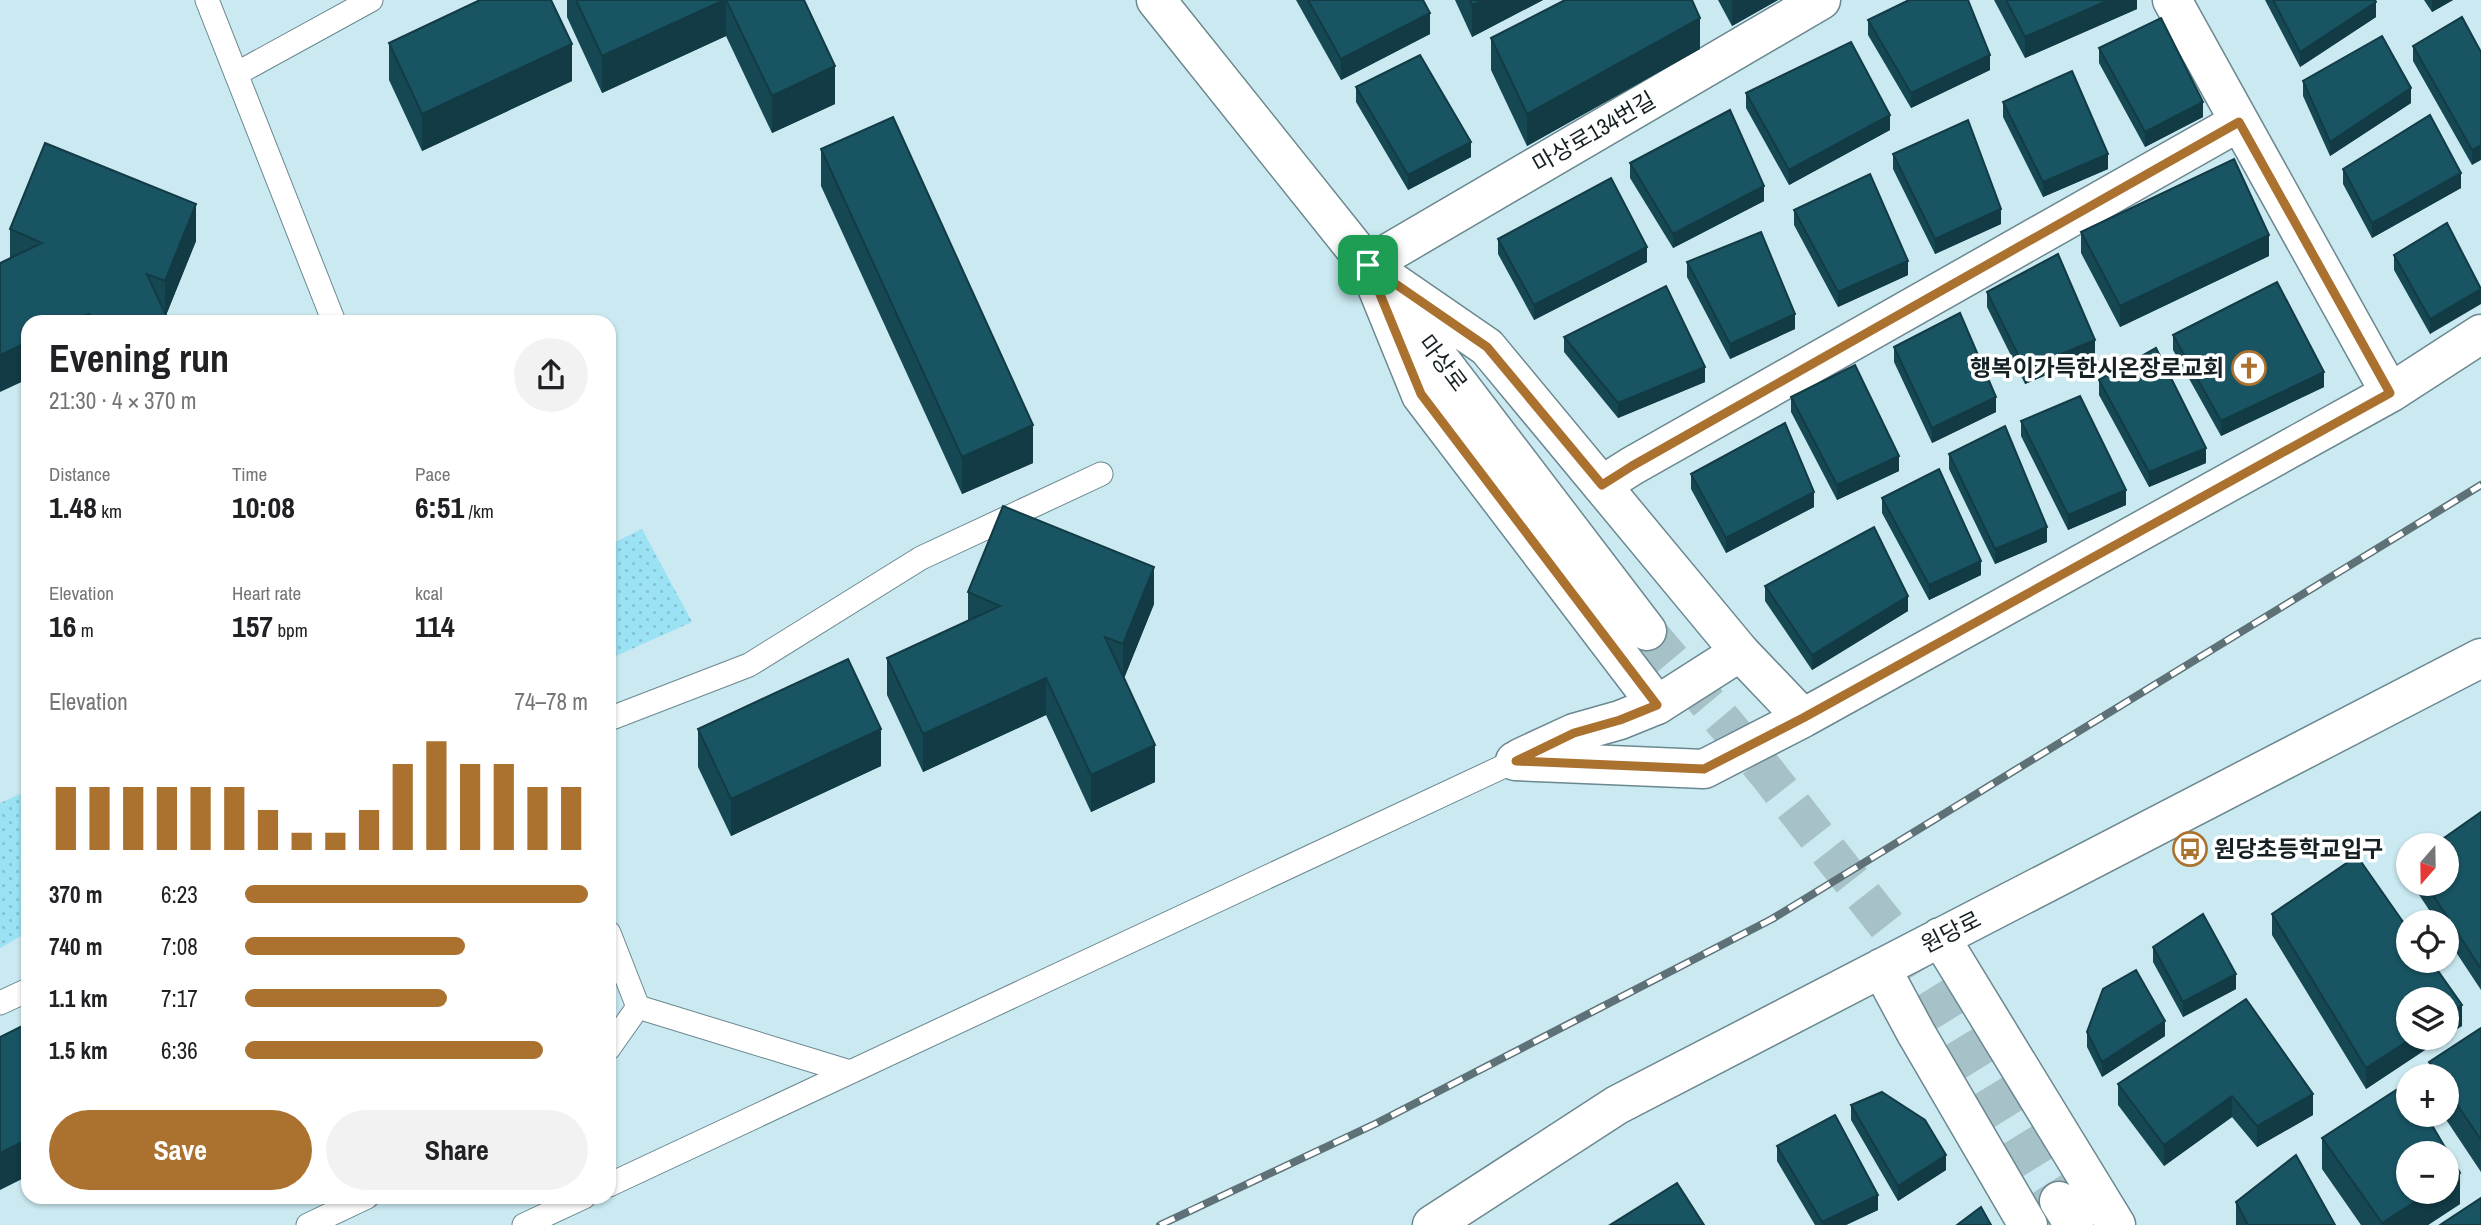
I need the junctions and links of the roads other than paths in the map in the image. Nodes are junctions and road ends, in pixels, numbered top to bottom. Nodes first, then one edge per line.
1 (206, 0) edge
2 (371, 0) edge
3 (1156, 0) edge
4 (1821, 0) edge
5 (2172, 0) edge
6 (236, 74) junction
7 (2239, 122) junction
8 (1368, 265) junction
9 (331, 315) edge
10 (2481, 334) edge
11 (2390, 393) junction
12 (1101, 474) dead end
13 (1602, 485) junction
14 (1647, 631) tunnel mouth
15 (1740, 652) junction
16 (2481, 658) edge
17 (1657, 705) junction
18 (616, 716) edge
19 (1803, 718) junction
20 (1516, 761) junction
21 (1940, 937) junction
22 (616, 951) edge
23 (1881, 968) junction
24 (21, 993) edge
25 (0, 1003) edge
26 (638, 1007) junction
27 (616, 1038) edge
28 (850, 1072) junction
29 (616, 1182) edge
30 (352, 1204) edge
31 (569, 1204) edge
32 (308, 1225) edge
33 (524, 1225) edge
34 (1432, 1225) edge
35 (2028, 1225) edge
36 (2116, 1225) edge

1 - 6 lane
2 - 6 lane
3 - 8 street, 마상로
4 - 8 street, 마상로134번길
5 - 7 street
6 - 9 lane
7 - 11 street
7 - 13 street
8 - 13 street
8 - 14 street, 마상로
8 - 17 street
10 - 11 street
11 - 19 street
12 - 18 lane
13 - 15 street
15 - 17 street
15 - 19 street
16 - 21 street, 원당로
17 - 20 street
19 - 20 street
20 - 28 lane
21 - 23 street, 원당로
21 - 36 street
22 - 26 lane
23 - 34 street, 원당로
23 - 35 street
24 - 25 lane
26 - 27 lane
26 - 28 lane
28 - 29 lane
30 - 32 lane
31 - 33 lane

